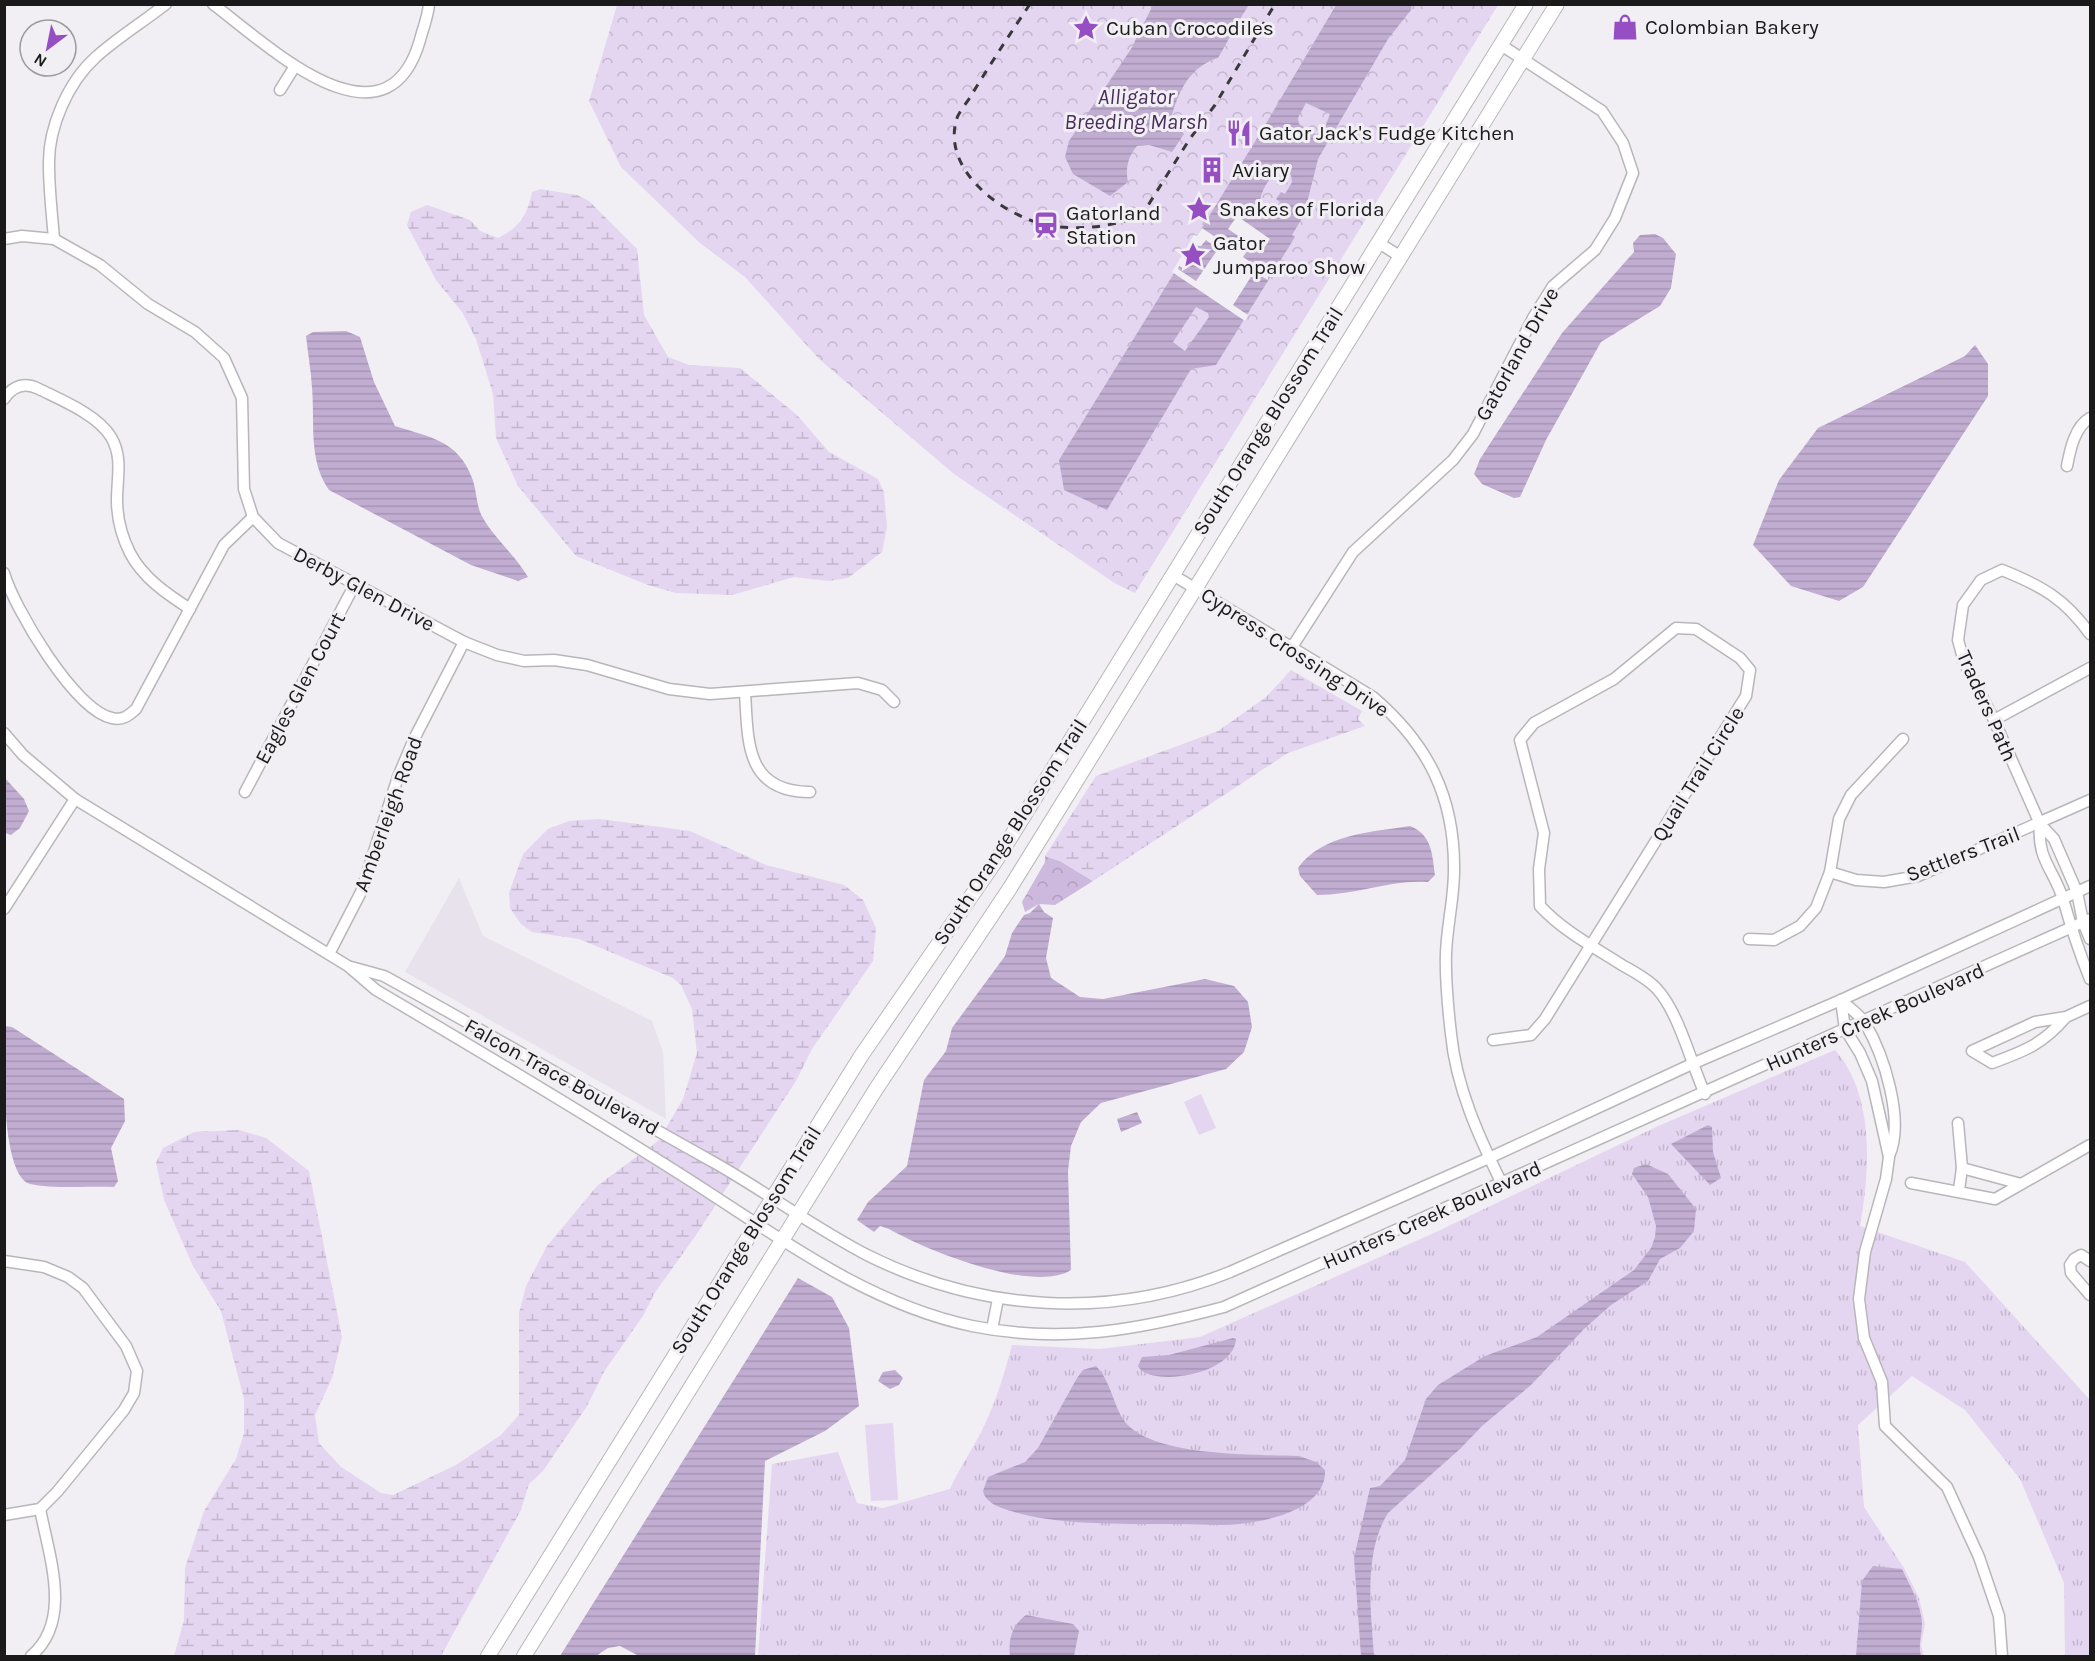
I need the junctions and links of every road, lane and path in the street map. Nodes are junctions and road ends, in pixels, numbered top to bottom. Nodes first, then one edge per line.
1 (166, 4) edge
2 (213, 4) edge
3 (429, 4) edge
4 (1526, 4) edge
5 (1557, 4) edge
6 (1501, 45) junction
7 (1523, 59) junction
8 (295, 66) junction
9 (280, 90) dead end
10 (4, 239) edge
11 (54, 239) junction
12 (1379, 243) junction
13 (1401, 257) junction
14 (4, 399) edge
15 (2091, 418) edge
16 (2067, 466) dead end
17 (254, 518) junction
18 (1173, 574) junction
19 (5, 576) edge
20 (355, 584) junction
21 (1195, 588) junction
22 (190, 609) junction
23 (2091, 634) edge
24 (465, 642) junction
25 (1292, 647) junction
26 (2091, 668) edge
27 (745, 692) junction
28 (894, 702) dead end
29 (1994, 720) junction
30 (4, 733) edge
31 (1903, 739) dead end
32 (245, 792) dead end
33 (810, 792) dead end
34 (75, 799) junction
35 (2091, 800) edge
36 (2040, 824) junction
37 (1830, 872) junction
38 (2091, 886) edge
39 (2077, 891) junction
40 (2062, 897) junction
41 (4, 909) edge
42 (2087, 920) edge
43 (2070, 929) junction
44 (1749, 939) dead end
45 (2091, 939) edge
46 (1591, 945) junction
47 (329, 954) junction
48 (348, 966) junction
49 (2091, 979) edge
50 (1841, 1000) junction
51 (2091, 1006) edge
52 (2066, 1017) junction
53 (1864, 1021) junction
54 (1845, 1029) junction
55 (1493, 1040) dead end
56 (1692, 1064) junction
57 (1705, 1094) junction
58 (1958, 1123) dead end
59 (2091, 1145) edge
60 (1888, 1156) junction
61 (1489, 1158) junction
62 (1962, 1168) junction
63 (1911, 1183) dead end
64 (1502, 1184) junction
65 (2021, 1184) junction
66 (1959, 1190) junction
67 (773, 1196) junction
68 (799, 1212) junction
69 (757, 1222) junction
70 (783, 1239) junction
71 (4, 1261) edge
72 (2091, 1262) edge
73 (2091, 1295) edge
74 (998, 1299) junction
75 (992, 1329) junction
76 (40, 1509) junction
77 (4, 1515) edge
78 (31, 1656) edge
79 (488, 1656) edge
80 (524, 1656) edge
81 (2002, 1656) edge

1 - 11 street
2 - 8 street
3 - 8 street
4 - 6 main road, South Orange Blossom Trail
5 - 7 main road, South Orange Blossom Trail
6 - 7 street, Gatorland Drive
6 - 12 main road, South Orange Blossom Trail
7 - 13 main road, South Orange Blossom Trail
7 - 25 street, Gatorland Drive
8 - 9 street
10 - 11 street, Derby Glen Drive
11 - 17 street, Derby Glen Drive
12 - 13 street
12 - 18 main road, South Orange Blossom Trail
13 - 21 main road, South Orange Blossom Trail
14 - 22 street
15 - 16 street
17 - 20 street, Derby Glen Drive
17 - 22 street
18 - 21 street, Cypress Crossing Drive
18 - 67 main road, South Orange Blossom Trail
19 - 22 street
20 - 24 street, Derby Glen Drive
20 - 32 street, Eagles Glen Court
21 - 25 street, Cypress Crossing Drive
21 - 68 main road, South Orange Blossom Trail
23 - 29 street, Traders Path
24 - 27 street, Derby Glen Drive
24 - 47 street, Amberleigh Road
25 - 61 street, Cypress Crossing Drive
26 - 29 street
27 - 28 street, Derby Glen Drive
27 - 33 street
29 - 36 street, Traders Path
30 - 34 street, Falcon Trace Boulevard
31 - 37 street
34 - 41 street
34 - 47 street, Falcon Trace Boulevard
35 - 36 street, Settlers Trail
36 - 37 street, Settlers Trail
36 - 39 street, Traders Path
36 - 40 street, Traders Path
37 - 44 street
38 - 39 street, Hunters Creek Boulevard
39 - 40 street, Hunters Creek Boulevard
39 - 42 street, Traders Path
40 - 43 street, Traders Path
40 - 50 street, Hunters Creek Boulevard
42 - 43 street, Hunters Creek Boulevard
42 - 45 street, Traders Path
43 - 49 street, Traders Path
43 - 53 street, Hunters Creek Boulevard
46 - 46 street, Quail Trail Circle
46 - 55 street
46 - 56 street, Quail Trail Circle
47 - 48 street, Falcon Trace Boulevard
48 - 67 street, Falcon Trace Boulevard
48 - 69 street, Falcon Trace Boulevard
50 - 53 street
50 - 54 street
50 - 56 street, Hunters Creek Boulevard
51 - 52 street
52 - 52 street
53 - 54 street, Hunters Creek Boulevard
53 - 60 street
54 - 57 street, Hunters Creek Boulevard
54 - 60 street
56 - 57 street, Quail Trail Circle
56 - 61 street, Hunters Creek Boulevard
57 - 64 street, Hunters Creek Boulevard
58 - 62 street
59 - 65 street
60 - 81 street
61 - 64 street, Cypress Crossing Drive
61 - 74 street, Hunters Creek Boulevard
62 - 65 street
62 - 66 street
63 - 66 street
64 - 75 street, Hunters Creek Boulevard
65 - 66 street
67 - 68 street, Hunters Creek Boulevard
67 - 69 main road, South Orange Blossom Trail
68 - 70 main road, South Orange Blossom Trail
68 - 74 street, Hunters Creek Boulevard
69 - 70 street, Hunters Creek Boulevard
69 - 79 main road, South Orange Blossom Trail
70 - 75 street, Hunters Creek Boulevard
70 - 80 main road, South Orange Blossom Trail
71 - 76 street
72 - 73 street
74 - 75 street
76 - 77 street
76 - 78 street

